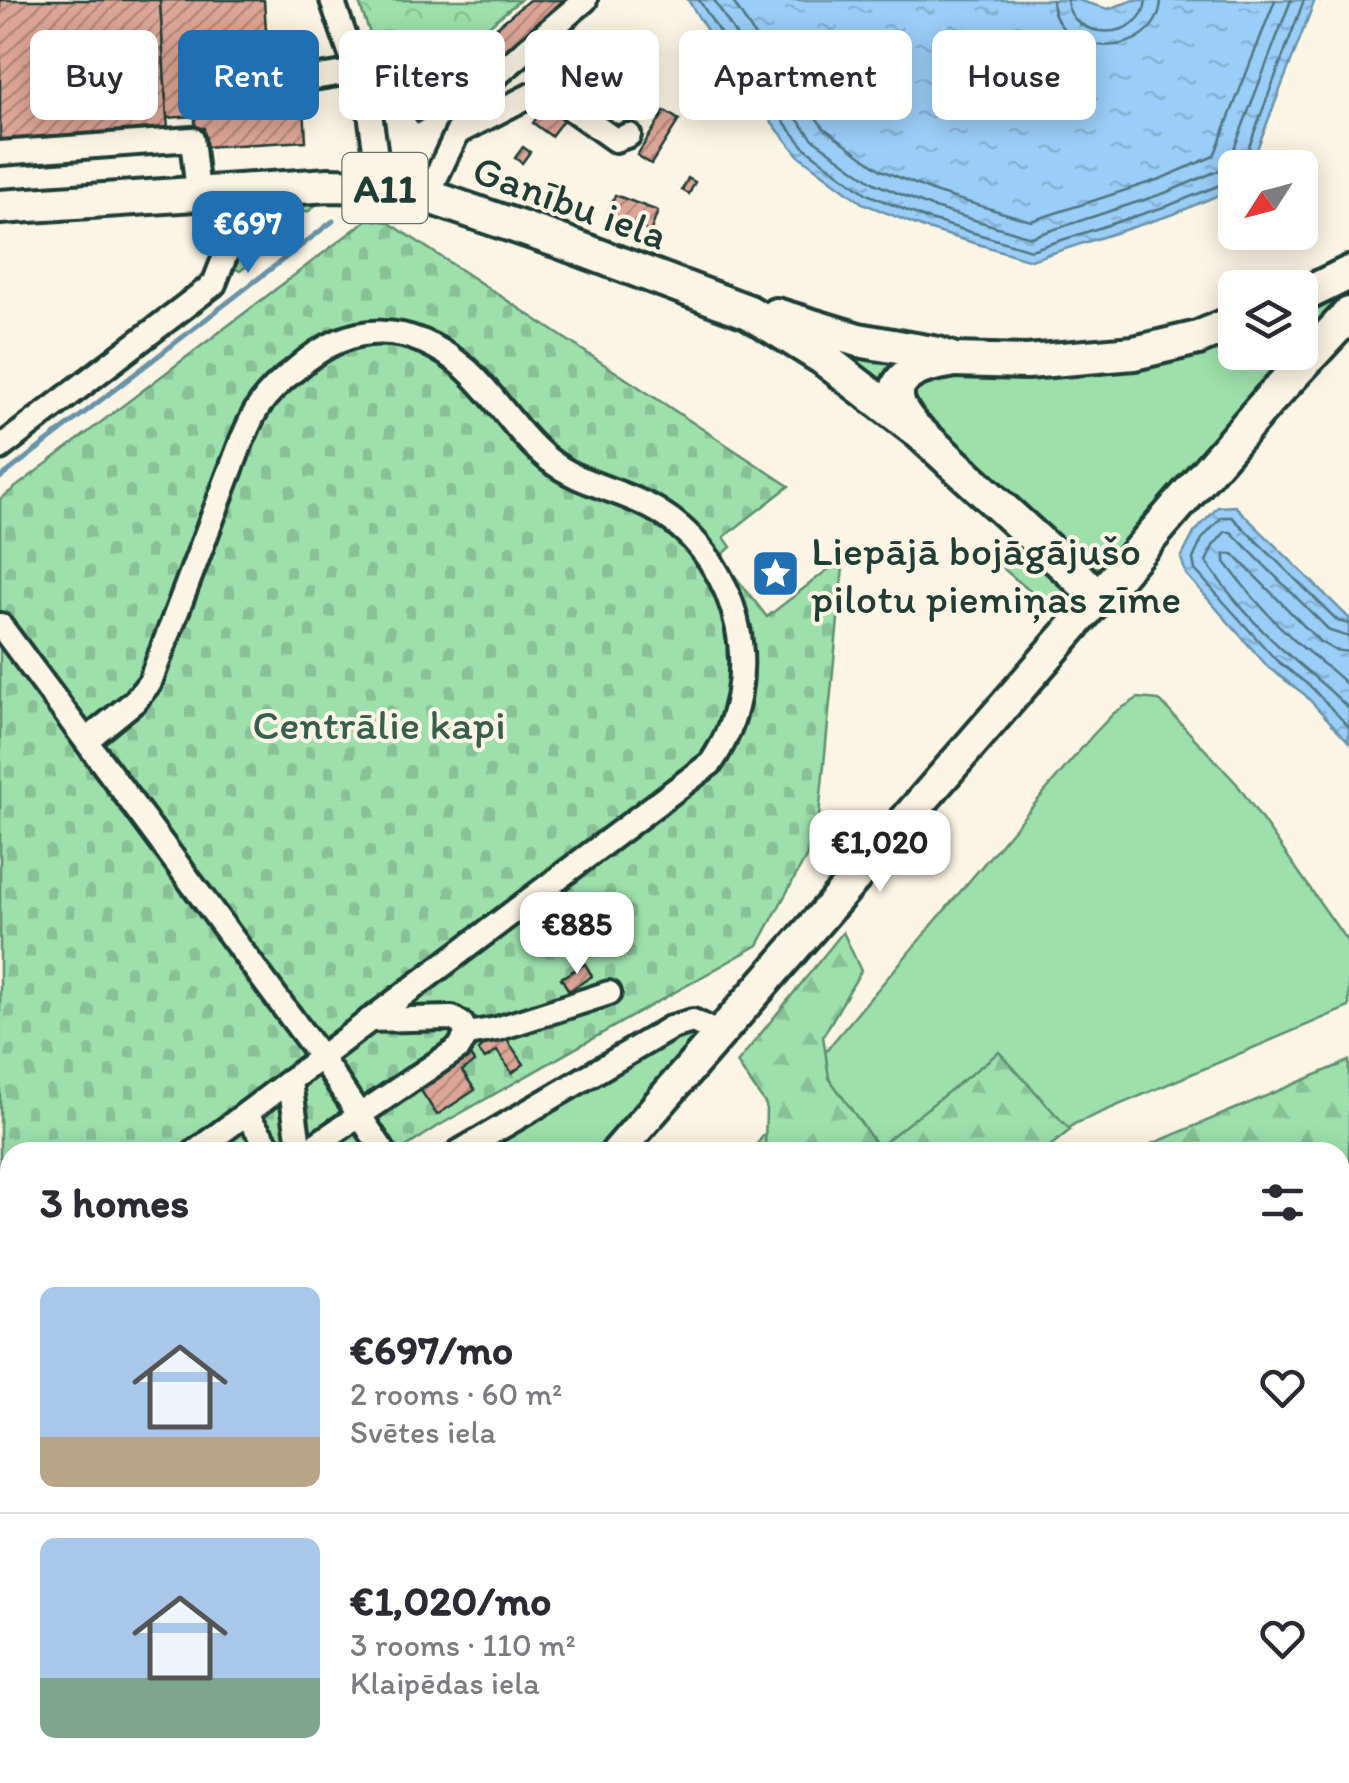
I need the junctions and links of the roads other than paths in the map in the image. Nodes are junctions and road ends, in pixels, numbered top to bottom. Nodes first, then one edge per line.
1 (332, 0) edge
2 (585, 0) edge
3 (342, 30) edge
4 (371, 120) edge
5 (460, 132) junction
6 (629, 135) dead end
7 (0, 152) edge
8 (373, 186) junction
9 (213, 192) junction
10 (427, 196) junction
11 (0, 207) edge
12 (1349, 273) edge
13 (1318, 288) edge
14 (749, 312) junction
15 (1349, 314) edge
16 (1218, 329) edge
17 (1218, 335) edge
18 (1198, 338) junction
19 (1318, 342) edge
20 (954, 360) junction
21 (1289, 370) edge
22 (918, 432) junction
23 (0, 448) edge
24 (1099, 597) junction
25 (0, 625) edge
26 (86, 740) junction
27 (609, 993) dead end
28 (369, 1020) junction
29 (467, 1034) junction
30 (716, 1039) junction
31 (322, 1058) junction
32 (290, 1082) junction
33 (247, 1116) junction
34 (360, 1117) junction
35 (209, 1142) edge
36 (266, 1142) edge
37 (300, 1142) edge
38 (319, 1142) edge
39 (377, 1142) edge
40 (476, 1142) edge
41 (625, 1142) edge

1 - 3 street
2 - 5 street
4 - 8 street
5 - 6 street
5 - 10 street
7 - 9 street
8 - 9 highway, Ganību iela / A11
8 - 10 highway, Ganību iela / A11
9 - 11 highway, Ganību iela / A11
9 - 23 street
10 - 14 highway, Ganību iela / A11
12 - 13 highway
14 - 20 highway, Ganību iela / A11
14 - 22 highway, Ganību iela / A11
15 - 19 highway
16 - 18 highway, Ganību iela / A11
17 - 18 highway
18 - 20 highway, Ganību iela / A11
20 - 22 highway
21 - 24 highway
22 - 24 highway, Ganību iela / A11
24 - 30 main road
25 - 26 street
26 - 28 street
26 - 31 street
27 - 29 street
28 - 29 street
28 - 31 street
29 - 34 street
30 - 40 street
30 - 41 main road
31 - 32 street
31 - 34 street
32 - 33 street
32 - 37 street
33 - 35 street
33 - 36 street
34 - 38 street
34 - 39 street

